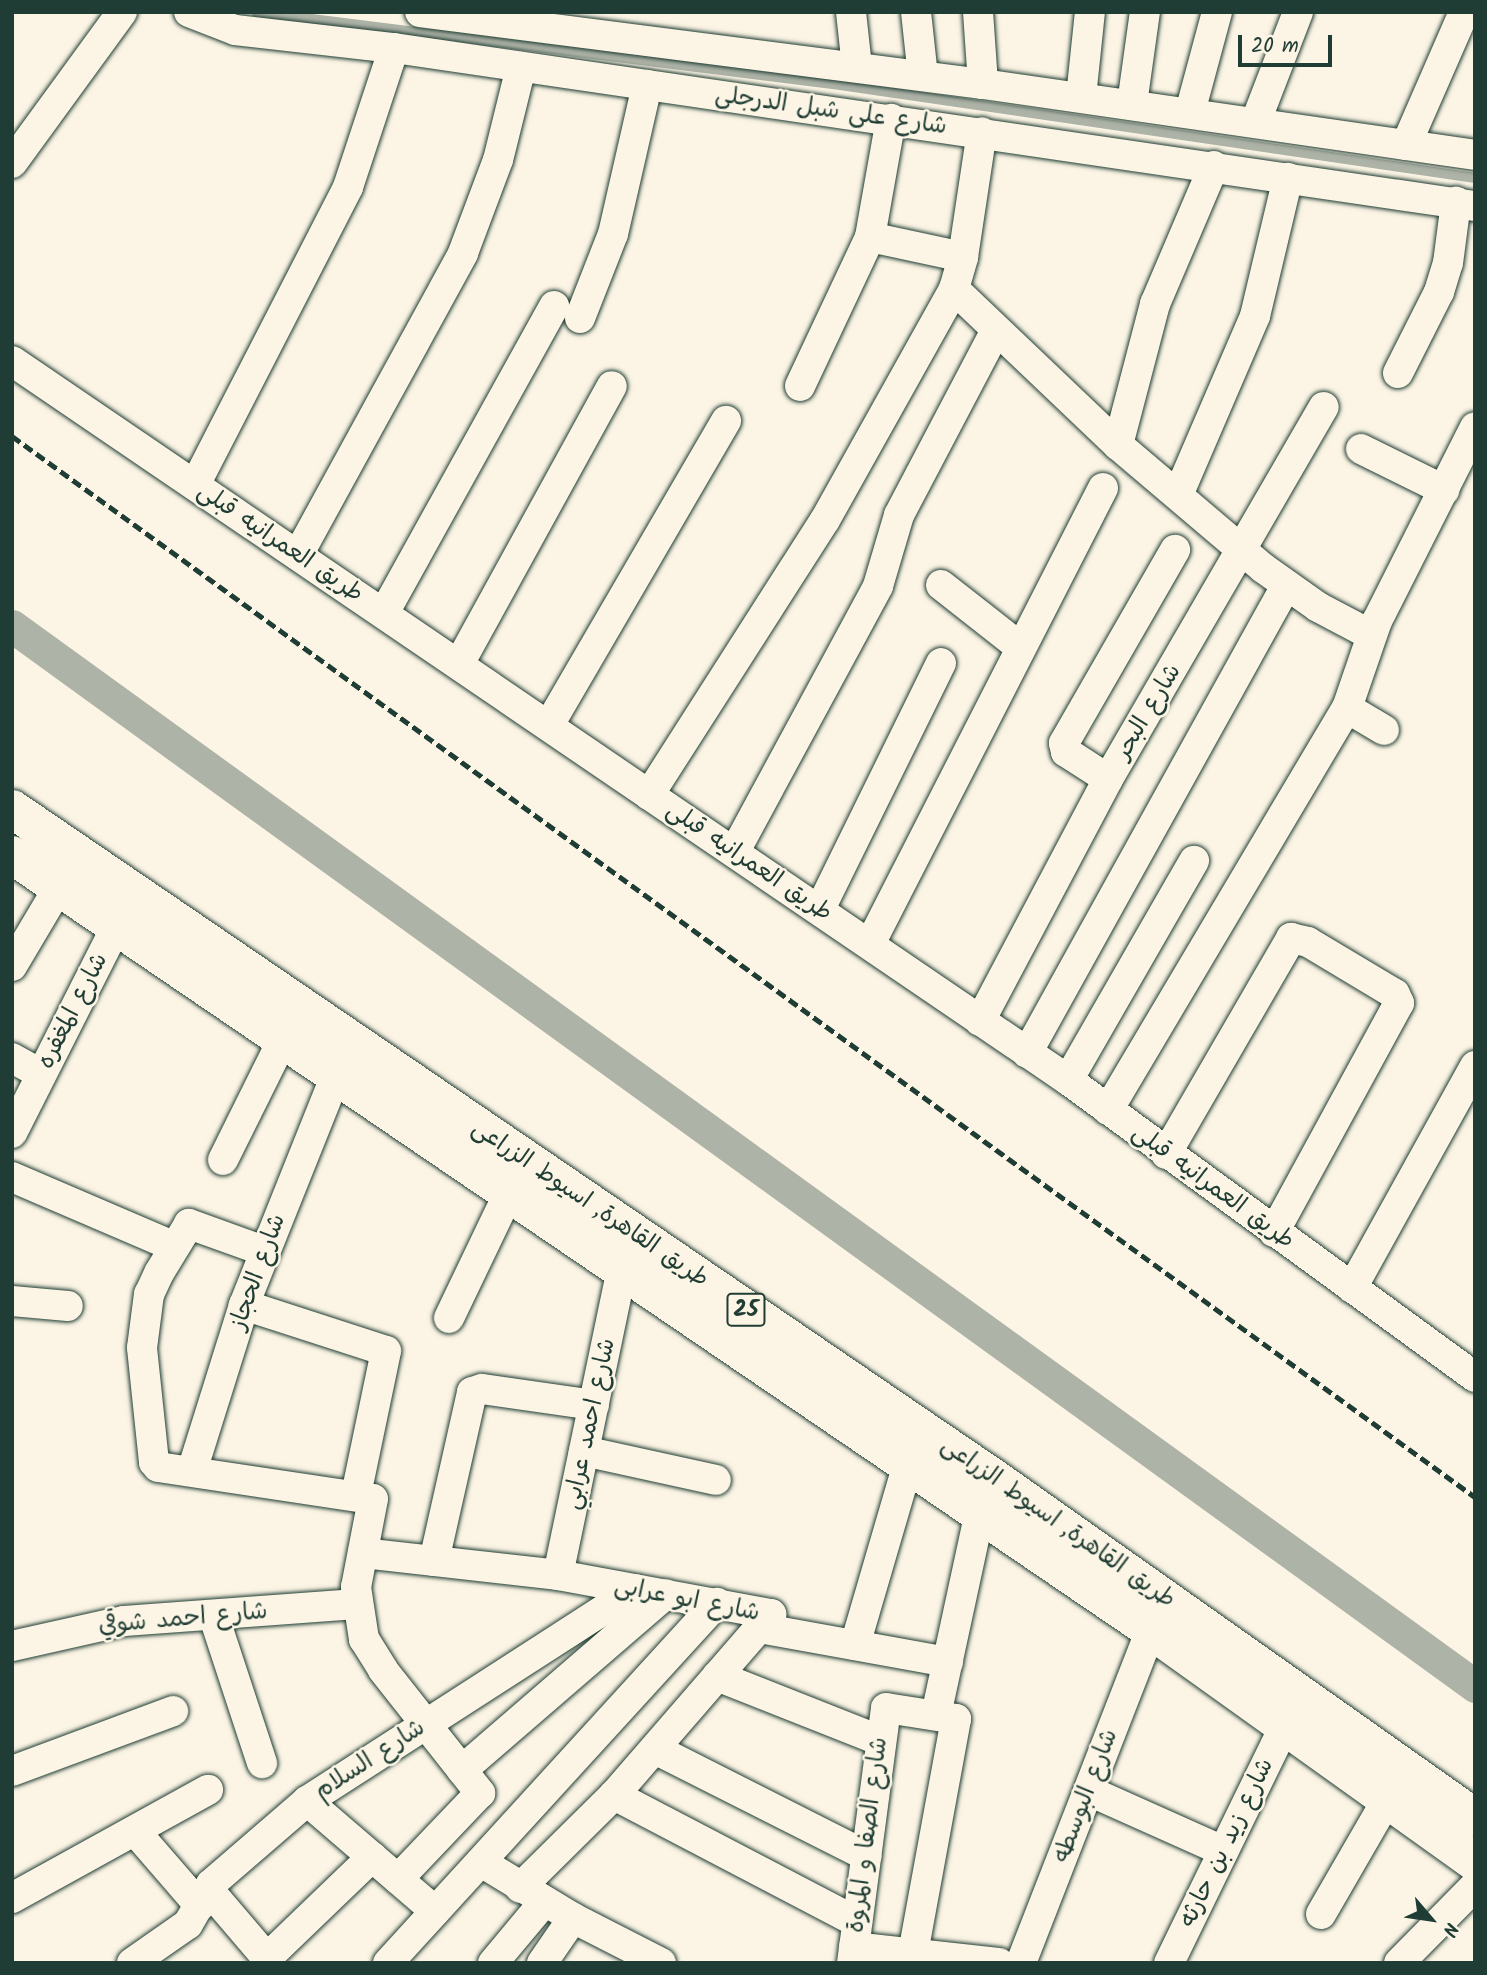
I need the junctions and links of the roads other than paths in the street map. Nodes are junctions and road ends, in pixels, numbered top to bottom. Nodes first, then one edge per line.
1 (122, 12) edge
2 (190, 12) edge
3 (420, 12) edge
4 (850, 12) edge
5 (916, 12) edge
6 (978, 12) edge
7 (1090, 12) edge
8 (1145, 12) edge
9 (1217, 12) edge
10 (1298, 12) edge
11 (1464, 12) edge
12 (394, 48) junction
13 (522, 67) junction
14 (857, 67) junction
15 (923, 76) junction
16 (983, 84) junction
17 (647, 85) junction
18 (1081, 97) junction
19 (1132, 104) junction
20 (1190, 112) junction
21 (891, 119) junction
22 (1256, 121) junction
23 (982, 132) junction
24 (1406, 145) junction
25 (1475, 155) edge
26 (12, 163) edge
27 (1214, 166) junction
28 (1288, 178) junction
29 (1465, 204) edge
30 (870, 237) junction
31 (963, 257) junction
32 (954, 289) junction
33 (996, 330) junction
34 (12, 361) edge
35 (1398, 373) dead end
36 (612, 386) dead end
37 (800, 386) dead end
38 (1324, 407) dead end
39 (726, 421) dead end
40 (1475, 427) edge
41 (1118, 445) junction
42 (1361, 449) dead end
43 (195, 485) junction
44 (1103, 488) dead end
45 (1444, 490) junction
46 (1178, 495) junction
47 (1175, 550) dead end
48 (1244, 551) junction
49 (298, 555) junction
50 (941, 584) dead end
51 (1286, 586) junction
52 (384, 614) junction
53 (1371, 635) junction
54 (1020, 647) junction
55 (941, 663) dead end
56 (459, 664) junction
57 (1347, 708) junction
58 (549, 725) junction
59 (1384, 730) dead end
60 (1108, 779) junction
61 (649, 795) junction
62 (12, 809) edge
63 (735, 851) junction
64 (12, 855) edge
65 (1194, 861) dead end
66 (59, 887) junction
67 (820, 909) junction
68 (116, 927) junction
69 (870, 944) junction
70 (12, 966) edge
71 (980, 1021) junction
72 (282, 1041) junction
73 (1027, 1053) junction
74 (12, 1058) edge
75 (1475, 1066) edge
76 (41, 1074) junction
77 (335, 1077) junction
78 (1068, 1080) junction
79 (1108, 1110) junction
80 (12, 1133) edge
81 (1166, 1154) junction
82 (223, 1160) dead end
83 (12, 1177) edge
84 (508, 1195) junction
85 (1274, 1232) junction
86 (180, 1235) junction
87 (264, 1251) junction
88 (683, 1267) junction
89 (621, 1273) junction
90 (1352, 1288) junction
91 (661, 1300) junction
92 (12, 1301) edge
93 (244, 1305) junction
94 (68, 1306) dead end
95 (449, 1318) dead end
96 (1474, 1376) edge
97 (594, 1405) junction
98 (584, 1451) junction
99 (907, 1467) junction
100 (192, 1471) junction
101 (716, 1480) dead end
102 (364, 1496) junction
103 (979, 1516) junction
104 (363, 1553) junction
105 (434, 1561) junction
106 (558, 1575) junction
107 (636, 1589) junction
108 (666, 1594) junction
109 (717, 1603) junction
110 (356, 1604) junction
111 (214, 1617) junction
112 (759, 1628) junction
113 (1152, 1630) junction
114 (855, 1645) junction
115 (12, 1646) edge
116 (948, 1662) junction
117 (718, 1676) junction
118 (173, 1711) dead end
119 (936, 1715) junction
120 (426, 1722) junction
121 (1286, 1723) junction
122 (879, 1740) junction
123 (655, 1749) junction
124 (262, 1763) dead end
125 (462, 1770) junction
126 (12, 1771) edge
127 (208, 1790) dead end
128 (1088, 1791) junction
129 (614, 1795) junction
130 (1388, 1798) junction
131 (307, 1801) junction
132 (1475, 1818) edge
133 (135, 1830) junction
134 (1223, 1851) junction
135 (867, 1856) junction
136 (372, 1857) junction
137 (1475, 1861) edge
138 (481, 1862) junction
139 (398, 1879) junction
140 (1475, 1886) edge
141 (532, 1895) junction
142 (12, 1898) edge
143 (204, 1898) junction
144 (435, 1911) junction
145 (1321, 1914) dead end
146 (573, 1918) junction
147 (855, 1944) edge
148 (913, 1953) junction
149 (132, 1963) edge
150 (388, 1963) edge
151 (493, 1963) edge
152 (542, 1963) edge
153 (661, 1963) edge
154 (999, 1963) edge
155 (1021, 1963) edge
156 (1169, 1963) edge
157 (1399, 1963) edge

1 - 26 street
2 - 12 street, شارع على شبل الدرجلى
3 - 14 street, شارع على شبل الدرجلى
4 - 14 street
5 - 15 street
6 - 16 street
7 - 18 street
8 - 19 street
9 - 20 street
10 - 22 street
11 - 24 street
12 - 13 street, شارع على شبل الدرجلى
12 - 43 street
13 - 17 street, شارع على شبل الدرجلى
13 - 49 street
14 - 15 street, شارع على شبل الدرجلى
15 - 16 street, شارع على شبل الدرجلى
16 - 18 street, شارع على شبل الدرجلى
17 - 21 street, شارع على شبل الدرجلى
17 - 52 street
18 - 19 street, شارع على شبل الدرجلى
19 - 20 street, شارع على شبل الدرجلى
20 - 22 street, شارع على شبل الدرجلى
21 - 23 street, شارع على شبل الدرجلى
21 - 30 street
22 - 24 street, شارع على شبل الدرجلى
23 - 27 street, شارع على شبل الدرجلى
23 - 31 street
24 - 25 street, شارع على شبل الدرجلى
27 - 28 street, شارع على شبل الدرجلى
27 - 41 street
28 - 29 street, شارع على شبل الدرجلى
28 - 46 street
29 - 35 street
30 - 31 street
30 - 37 street
31 - 32 street
32 - 33 street
32 - 61 street
33 - 41 street
33 - 63 street
34 - 43 street, طريق العمرانيه قبلى
36 - 56 street
38 - 48 street, شارع البحر
39 - 58 street
40 - 45 street
41 - 46 street
42 - 45 street
43 - 49 street, طريق العمرانيه قبلى
44 - 54 street
45 - 53 street
46 - 48 street
47 - 60 street
48 - 51 street
48 - 60 street, شارع البحر
49 - 52 street, طريق العمرانيه قبلى
50 - 54 street
51 - 53 street
51 - 73 street
52 - 56 street, طريق العمرانيه قبلى
53 - 57 street
54 - 69 street
55 - 67 street
56 - 58 street, طريق العمرانيه قبلى
57 - 59 street
57 - 79 street
58 - 61 street, طريق العمرانيه قبلى
60 - 71 street, شارع البحر
61 - 63 street, طريق العمرانيه قبلى
62 - 88 highway, طريق القاهرة, اسيوط الزراعى / 25
63 - 67 street, طريق العمرانيه قبلى
64 - 66 highway, طريق القاهرة, اسيوط الزراعى / 25
65 - 78 street
66 - 68 highway, طريق القاهرة, اسيوط الزراعى / 25
66 - 70 street
67 - 69 street, طريق العمرانيه قبلى
68 - 72 highway, طريق القاهرة, اسيوط الزراعى / 25
68 - 76 street, شارع المغفره
69 - 71 street, طريق العمرانيه قبلى
71 - 73 street, طريق العمرانيه قبلى
72 - 77 highway, طريق القاهرة, اسيوط الزراعى / 25
72 - 82 street
73 - 78 street, طريق العمرانيه قبلى
74 - 76 street
75 - 90 street
76 - 80 street, شارع المغفره
77 - 84 highway, طريق القاهرة, اسيوط الزراعى / 25
77 - 87 street, شارع الحجاز
78 - 79 street, طريق العمرانيه قبلى
79 - 81 street, طريق العمرانيه قبلى
81 - 85 street, طريق العمرانيه قبلى
81 - 85 street
83 - 86 street
84 - 89 highway, طريق القاهرة, اسيوط الزراعى / 25
84 - 95 street
85 - 90 street, طريق العمرانيه قبلى
86 - 87 street
86 - 100 street
87 - 93 street, شارع الحجاز
88 - 91 highway
88 - 132 highway, طريق القاهرة, اسيوط الزراعى / 25
89 - 91 highway, طريق القاهرة, اسيوط الزراعى / 25
89 - 97 street, شارع احمد عرابي
90 - 96 street, طريق العمرانيه قبلى
91 - 99 highway, طريق القاهرة, اسيوط الزراعى / 25
92 - 94 street
93 - 100 street, شارع الحجاز
93 - 102 street
97 - 98 street, شارع احمد عرابي
97 - 105 street
98 - 101 street
98 - 106 street, شارع احمد عرابي
99 - 103 highway, طريق القاهرة, اسيوط الزراعى / 25
99 - 114 street
100 - 102 street
102 - 104 street
103 - 113 highway, طريق القاهرة, اسيوط الزراعى / 25
103 - 116 street
104 - 105 street, شارع ابو عرابى
104 - 110 street
105 - 106 street, شارع ابو عرابى
106 - 107 street, شارع ابو عرابى
107 - 108 street, شارع ابو عرابى
107 - 120 street, شارع السلام
108 - 109 street, شارع ابو عرابى
108 - 125 street
109 - 112 street, شارع ابو عرابى
109 - 138 street
110 - 111 street, شارع احمد شوقي
110 - 120 street
111 - 115 street, شارع احمد شوقي
111 - 124 street
112 - 114 street
112 - 117 street, شارع ابو عرابى
113 - 121 highway, طريق القاهرة, اسيوط الزراعى / 25
113 - 128 street, شارع البوسطه
114 - 116 street
116 - 119 street
117 - 122 street
117 - 123 street, شارع ابو عرابى
118 - 126 street
119 - 122 street, شارع الصفا و المروة
119 - 148 street
120 - 125 street
120 - 131 street, شارع السلام
121 - 130 highway, طريق القاهرة, اسيوط الزراعى / 25
121 - 134 street, شارع زيد بن حارثه
122 - 135 street, شارع الصفا و المروة
123 - 129 street, شارع ابو عرابى
123 - 135 street
125 - 139 street
127 - 133 street
128 - 134 street
128 - 155 street, شارع البوسطه
129 - 141 street, شارع ابو عرابى
129 - 147 street
130 - 137 highway, طريق القاهرة, اسيوط الزراعى / 25
130 - 145 street
131 - 136 street
131 - 143 street, شارع السلام
133 - 142 street
133 - 143 street
134 - 156 street, شارع زيد بن حارثه
135 - 147 street, شارع الصفا و المروة
136 - 139 street
136 - 143 street
138 - 141 street
138 - 144 street
139 - 144 street
140 - 157 street
141 - 146 street
141 - 151 street, شارع ابو عرابى
143 - 149 street, شارع السلام
144 - 150 street
146 - 152 street
146 - 153 street
147 - 148 street
148 - 154 street

